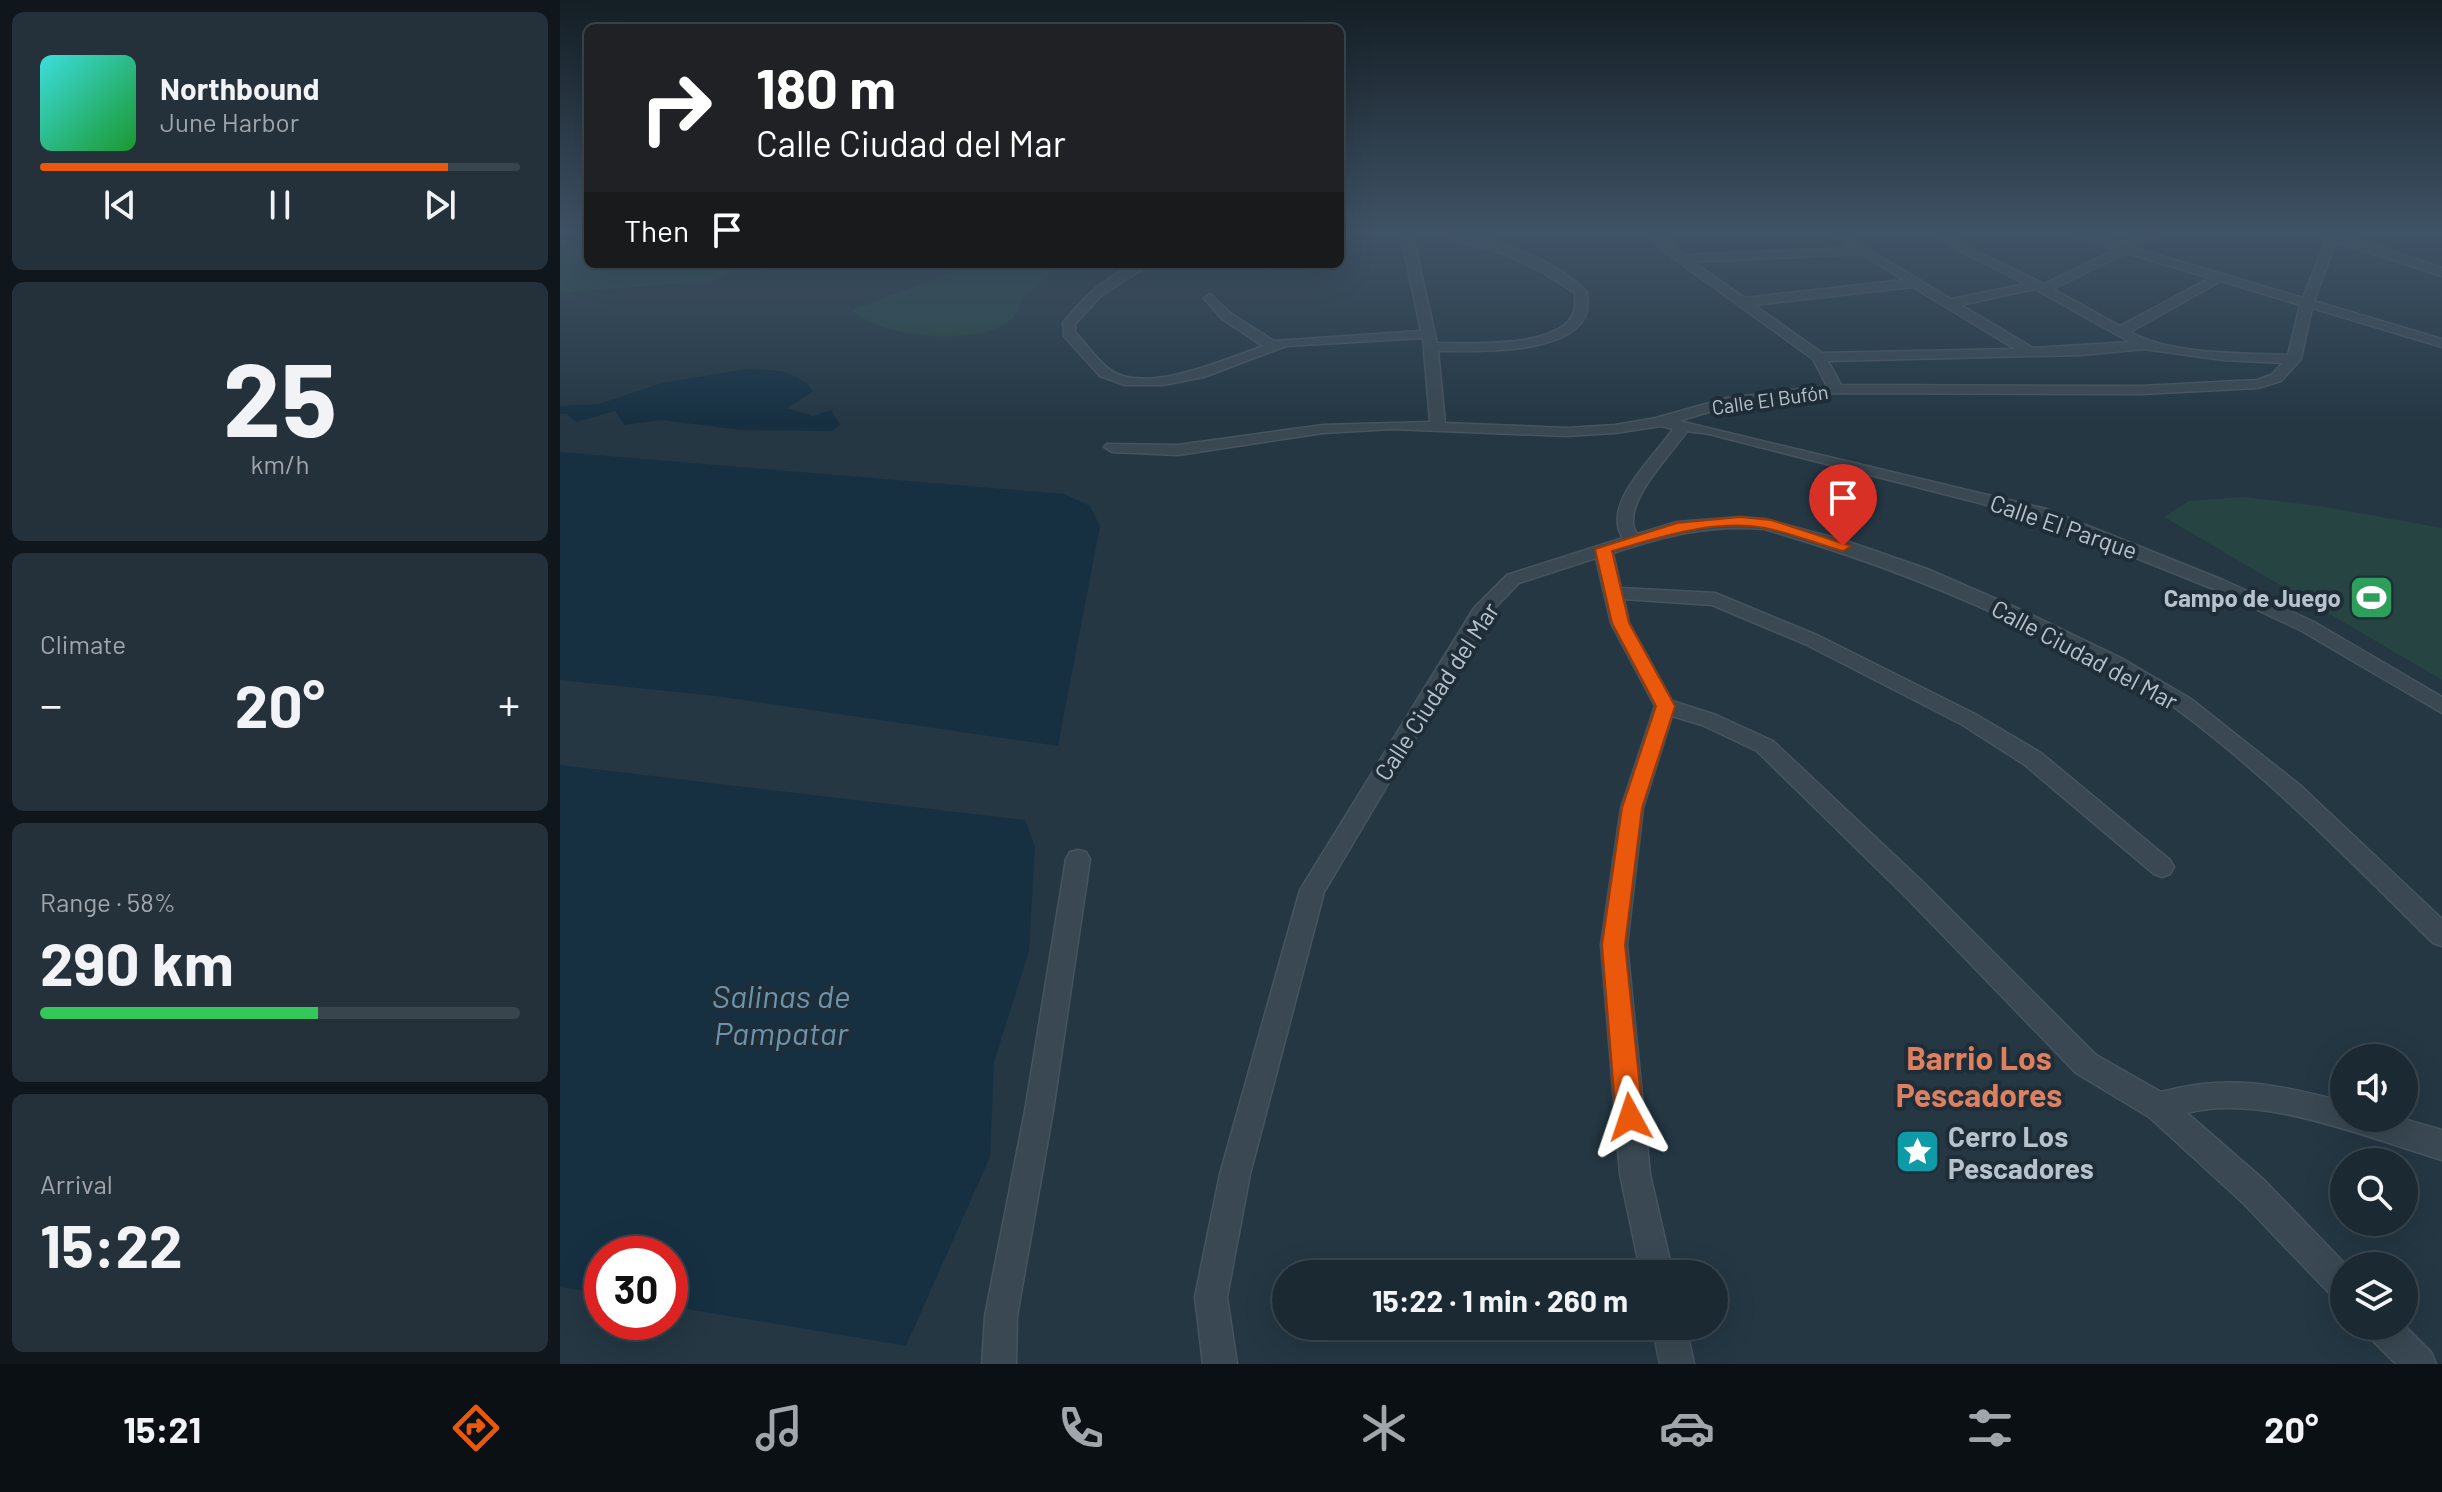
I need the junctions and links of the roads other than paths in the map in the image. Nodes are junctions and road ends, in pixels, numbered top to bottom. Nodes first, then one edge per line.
1 (1095, 296) edge
2 (1420, 296) edge
3 (1582, 296) edge
4 (1735, 296) edge
5 (1800, 296) edge
6 (1933, 296) edge
7 (1993, 296) edge
8 (2057, 296) edge
9 (2186, 296) edge
10 (2279, 296) edge
11 (2310, 296) edge
12 (1210, 298) dead end
13 (1744, 302) junction
14 (2307, 303) junction
15 (1946, 304) junction
16 (2442, 330) edge
17 (2121, 331) junction
18 (1430, 340) junction
19 (2436, 341) edge
20 (1271, 345) junction
21 (2144, 345) junction
22 (2030, 352) junction
23 (1819, 357) junction
24 (2294, 359) junction
25 (1836, 389) junction
26 (1658, 422) junction
27 (1438, 424) junction
28 (1683, 425) junction
29 (1112, 447) dead end
30 (1633, 540) junction
31 (1603, 549) junction
32 (1613, 593) junction
33 (1665, 706) junction
34 (2442, 706) edge
35 (1078, 859) dead end
36 (2162, 867) dead end
37 (2442, 935) edge
38 (2159, 1107) junction
39 (2442, 1145) edge
40 (1654, 1260) edge
41 (2330, 1271) edge
42 (1672, 1340) edge
43 (2396, 1340) edge
44 (999, 1364) edge
45 (1220, 1364) edge
46 (1677, 1364) edge
47 (2419, 1364) edge

1 - 20 street
2 - 18 street
3 - 18 street
4 - 13 street
5 - 13 street
6 - 15 street
7 - 15 street
8 - 17 street
9 - 17 street
10 - 14 street
11 - 14 street
12 - 20 street
13 - 23 street
14 - 19 street
14 - 24 street
15 - 22 street
16 - 19 street
17 - 21 street
18 - 20 street
18 - 27 street
21 - 22 street
21 - 24 street
22 - 23 street
23 - 25 street
24 - 25 street, Calle El Bufón
25 - 26 street, Calle El Bufón
26 - 27 street, Calle El Bufón
26 - 28 street, Calle El Parque
27 - 29 street, Calle El Bufón
28 - 30 street
28 - 34 street, Calle El Parque
30 - 31 street, Calle Ciudad del Mar
30 - 37 street, Calle Ciudad del Mar
31 - 32 street
31 - 45 street, Calle Ciudad del Mar
32 - 33 street
32 - 36 street
33 - 38 street
33 - 40 street
35 - 44 street
38 - 39 street
38 - 41 street
42 - 46 street
43 - 47 street

